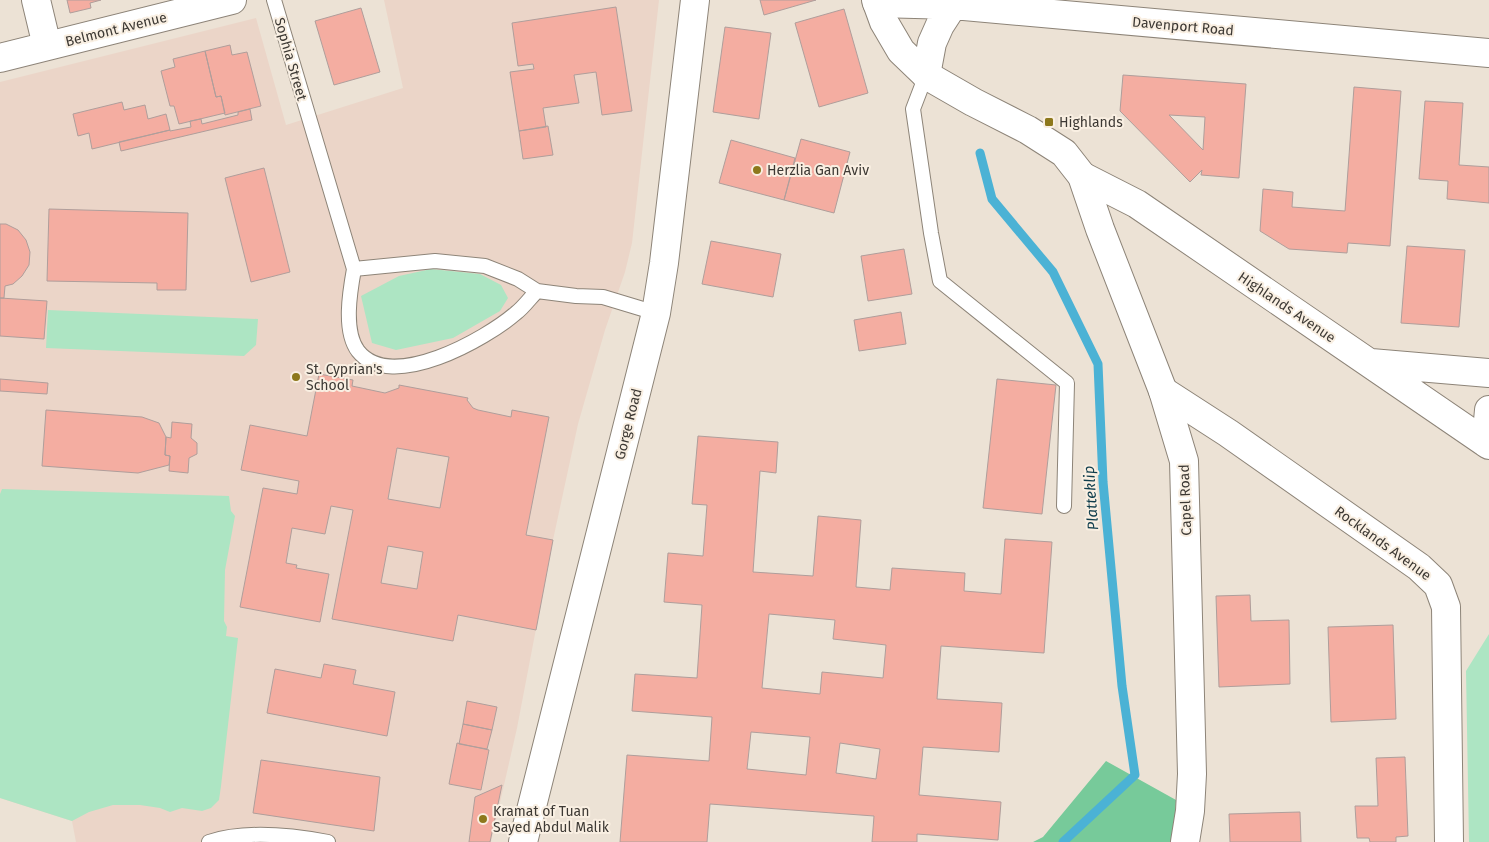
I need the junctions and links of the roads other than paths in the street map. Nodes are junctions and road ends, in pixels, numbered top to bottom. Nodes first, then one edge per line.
1 (36, 0) edge
2 (232, 0) edge
3 (274, 0) edge
4 (695, 0) edge
5 (877, 1) edge
6 (953, 5) junction
7 (47, 46) junction
8 (1489, 53) edge
9 (0, 58) edge
10 (926, 75) junction
11 (1082, 176) junction
12 (354, 269) junction
13 (537, 291) junction
14 (656, 313) junction
15 (1370, 363) junction
16 (1489, 373) edge
17 (1163, 391) junction
18 (1489, 410) edge
19 (1488, 444) edge
20 (1064, 506) dead end
21 (209, 842) edge
22 (328, 842) edge
23 (523, 842) edge
24 (1186, 842) edge
25 (1449, 842) edge

1 - 7 street
2 - 7 street, Belmont Avenue
3 - 12 lane, Sophia Street
4 - 14 street, Gorge Road
5 - 6 street, Davenport Road
5 - 10 street
6 - 8 street, Davenport Road
6 - 10 street
7 - 9 street, Belmont Avenue
10 - 11 street
10 - 20 lane
11 - 15 street, Highlands Avenue
11 - 17 street, Capel Road
12 - 13 lane
12 - 13 lane
13 - 14 lane
14 - 23 street, Gorge Road
15 - 16 street
15 - 19 street, Highlands Avenue
17 - 24 street, Capel Road
17 - 25 street, Rocklands Avenue
18 - 19 street
21 - 22 lane

